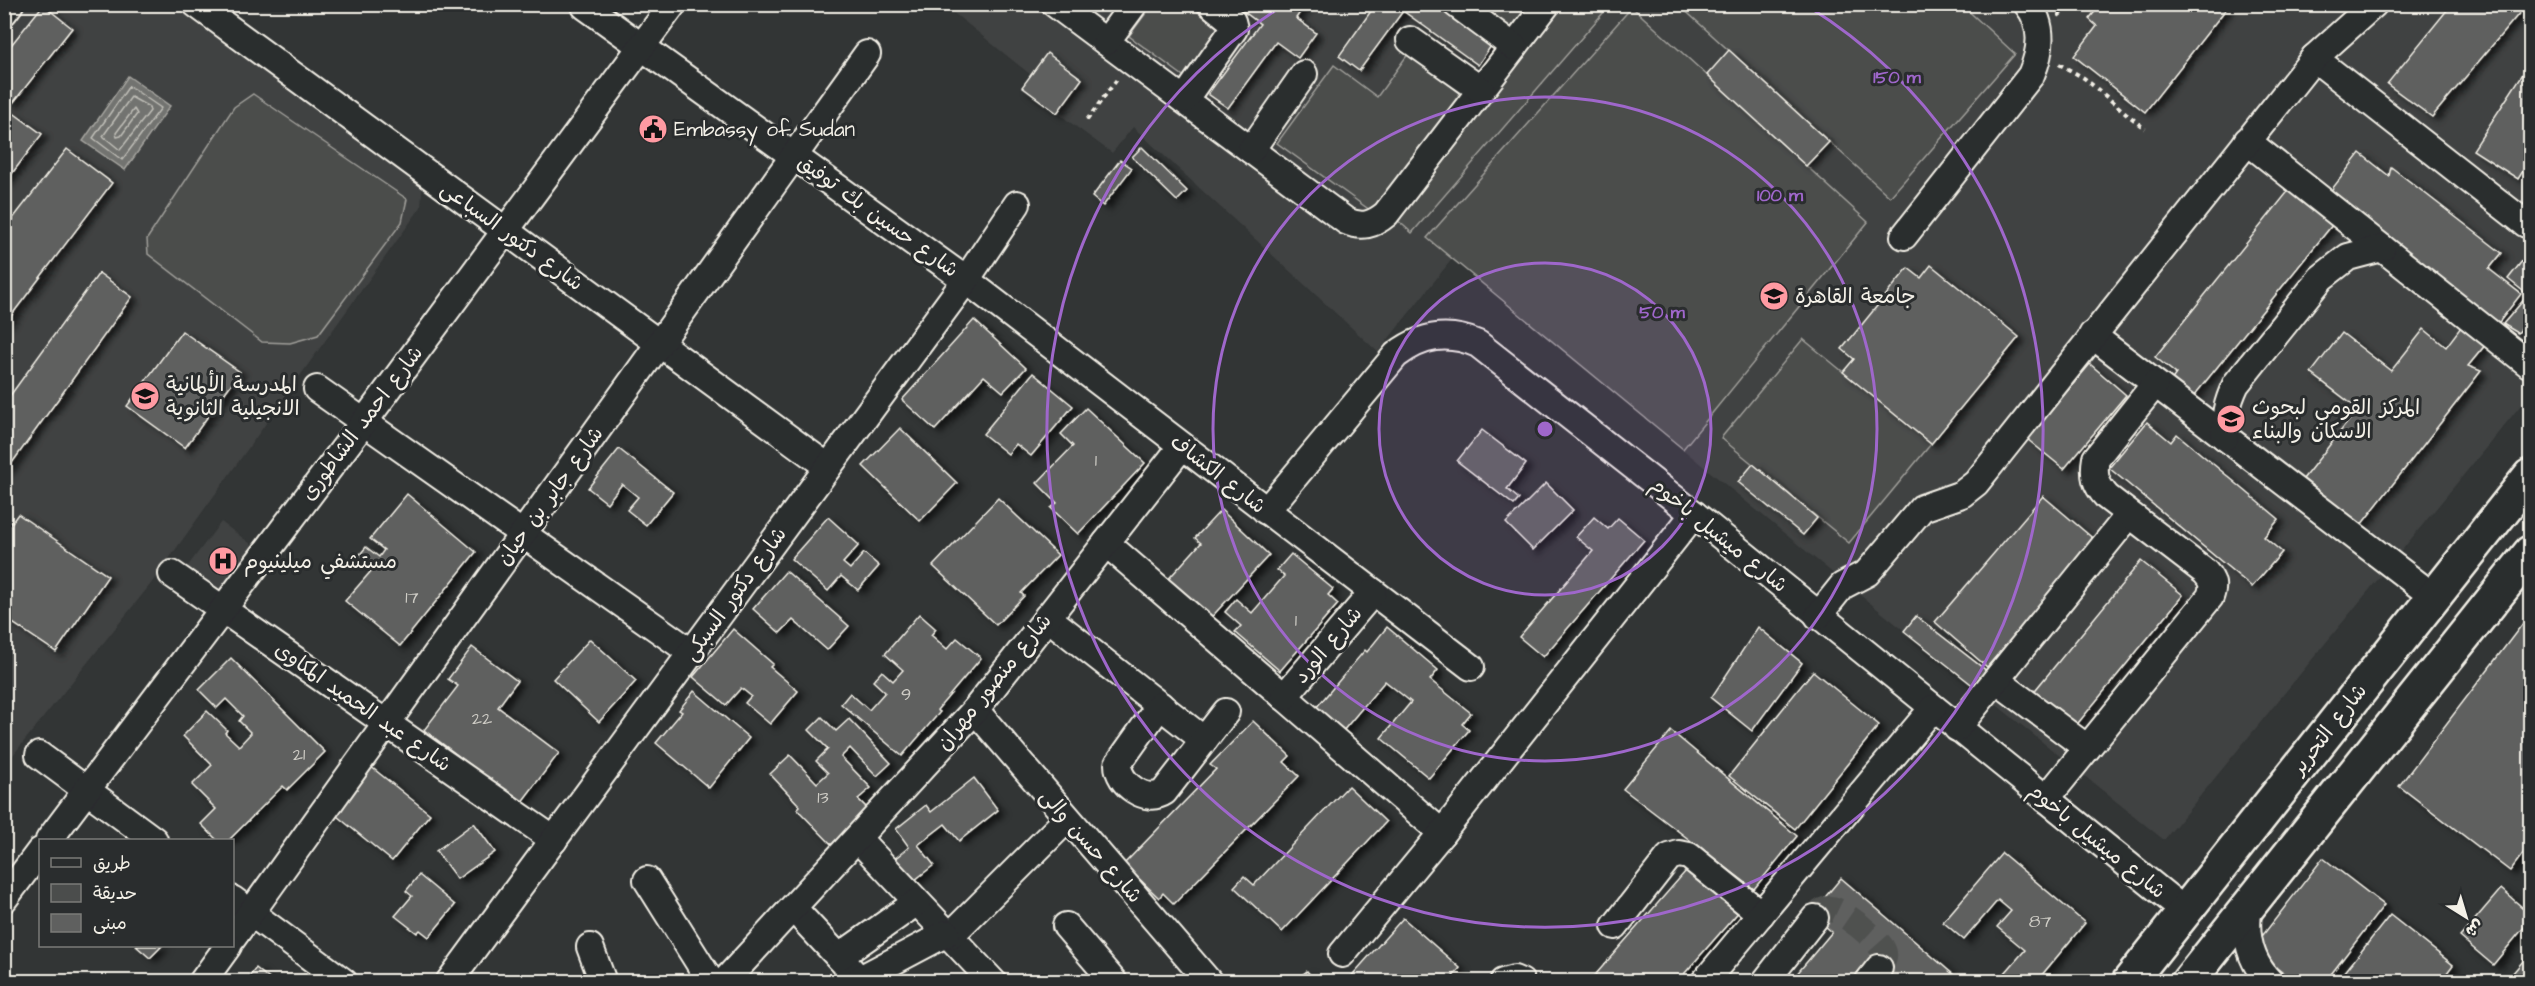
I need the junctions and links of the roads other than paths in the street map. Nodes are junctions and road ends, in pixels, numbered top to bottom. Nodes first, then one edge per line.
1 (10, 4) edge
2 (196, 4) edge
3 (673, 4) edge
4 (1055, 4) edge
5 (1134, 4) edge
6 (1211, 4) edge
7 (1456, 4) edge
8 (1547, 4) edge
9 (2027, 4) edge
10 (2374, 4) edge
11 (585, 6) dead end
12 (4, 12) edge
13 (1410, 40) dead end
14 (1106, 42) junction
15 (642, 46) junction
16 (1514, 47) junction
17 (867, 54) dead end
18 (2314, 58) junction
19 (1304, 74) dead end
20 (1481, 90) junction
21 (1184, 100) junction
22 (2247, 141) junction
23 (1251, 150) junction
24 (794, 156) junction
25 (1017, 204) dead end
26 (2526, 224) dead end
27 (505, 231) junction
28 (1904, 236) dead end
29 (2382, 248) junction
30 (966, 280) junction
31 (2092, 335) junction
32 (659, 344) junction
33 (2530, 365) edge
34 (2155, 384) junction
35 (316, 388) dead end
36 (364, 422) junction
37 (2225, 437) junction
38 (1182, 446) junction
39 (828, 467) junction
40 (2530, 476) edge
41 (1266, 511) junction
42 (1694, 514) junction
43 (2129, 515) junction
44 (523, 534) junction
45 (1106, 543) junction
46 (2530, 553) edge
47 (2467, 556) junction
48 (172, 574) dead end
49 (2504, 586) junction
50 (1373, 592) junction
51 (2426, 606) junction
52 (223, 609) junction
53 (1818, 616) junction
54 (1047, 617) junction
55 (2455, 648) junction
56 (692, 653) junction
57 (1471, 667) dead end
58 (1996, 680) junction
59 (1284, 697) junction
60 (1160, 705) junction
61 (1934, 708) junction
62 (975, 710) junction
63 (1226, 712) dead end
64 (387, 723) junction
65 (1957, 728) junction
66 (1204, 740) junction
67 (2087, 748) junction
68 (39, 755) dead end
69 (86, 790) junction
70 (2046, 799) junction
71 (1067, 819) junction
72 (1442, 833) junction
73 (49, 839) edge
74 (153, 839) edge
75 (858, 839) junction
76 (554, 840) junction
77 (39, 852) edge
78 (647, 880) dead end
79 (4, 899) edge
80 (917, 902) junction
81 (2249, 905) junction
82 (242, 906) edge
83 (793, 908) junction
84 (2185, 911) junction
85 (1761, 914) junction
86 (1815, 918) tunnel mouth
87 (1066, 926) dead end
88 (1615, 926) dead end
89 (234, 932) edge
90 (949, 934) junction
91 (227, 947) edge
92 (590, 947) dead end
93 (1342, 954) dead end
94 (839, 957) junction
95 (861, 980) edge
96 (202, 981) edge
97 (344, 981) edge
98 (449, 981) edge
99 (603, 981) edge
100 (711, 981) edge
101 (724, 981) edge
102 (993, 981) edge
103 (1114, 981) edge
104 (1209, 981) edge
105 (1503, 981) edge
106 (1521, 981) edge
107 (1704, 981) edge
108 (1765, 981) edge
109 (2129, 981) edge
110 (2188, 981) edge
111 (2270, 981) edge

1 - 12 street
2 - 27 street, شارع دكتور السباعى
3 - 15 street, شارع احمد الشاطورى
4 - 14 street
5 - 14 street
6 - 21 street
7 - 16 street
8 - 16 street
9 - 28 street
10 - 18 street
11 - 15 street, شارع حسين بك توفيق
13 - 20 street
14 - 21 street
15 - 24 street, شارع حسين بك توفيق
15 - 27 street, شارع احمد الشاطورى
16 - 20 street
17 - 24 street, شارع جابر بن حيان
18 - 22 street
18 - 26 street
19 - 23 street
20 - 23 street
21 - 23 street
22 - 29 street
22 - 31 street
24 - 30 street, شارع حسين بك توفيق
24 - 32 street, شارع جابر بن حيان
25 - 30 street, شارع دكتور السبكى
27 - 32 street, شارع دكتور السباعى
27 - 36 street, شارع احمد الشاطورى
29 - 33 street
29 - 37 street
30 - 38 street, شارع الكشاف
30 - 39 street, شارع دكتور السبكى
31 - 34 street
31 - 53 street
32 - 39 street, شارع دكتور السباعى
32 - 44 street, شارع جابر بن حيان
34 - 37 street
34 - 43 street
35 - 36 street
36 - 44 street
36 - 52 street, شارع احمد الشاطورى
37 - 51 street
38 - 41 street, شارع الكشاف
38 - 45 street, شارع منصور مهران
39 - 56 street, شارع دكتور السبكى
40 - 47 main road, شارع التحرير
41 - 42 street, شارع ميشيل باخوم
41 - 50 street, شارع الكشاف
42 - 53 street, شارع ميشيل باخوم
42 - 72 street
43 - 58 street
43 - 67 street
44 - 56 street
44 - 64 street, شارع جابر بن حيان
45 - 54 street, شارع منصور مهران
45 - 59 street
46 - 49 main road
47 - 49 main road
47 - 51 main road, شارع التحرير
48 - 52 street, شارع عبد الحميد المكاوى
49 - 55 main road
50 - 57 street, شارع الكشاف
50 - 59 street, شارع الورد
51 - 55 main road
51 - 84 main road, شارع التحرير
52 - 64 street, شارع عبد الحميد المكاوى
52 - 69 street, شارع احمد الشاطورى
53 - 61 street, شارع ميشيل باخوم
54 - 60 street
54 - 62 street, شارع منصور مهران
55 - 81 main road
56 - 76 street, شارع دكتور السبكى
58 - 65 street
58 - 67 street
59 - 72 street
60 - 66 street
60 - 66 street
61 - 65 street, شارع ميشيل باخوم
61 - 85 street
62 - 71 street, شارع حسن والى
62 - 75 street, شارع منصور مهران
63 - 66 street
64 - 76 street, شارع عبد الحميد المكاوى
64 - 82 street, شارع جابر بن حيان
65 - 70 street, شارع ميشيل باخوم
67 - 70 street
68 - 69 street
69 - 73 street, شارع احمد الشاطورى
69 - 74 street
70 - 84 street, شارع ميشيل باخوم
71 - 90 street
71 - 104 street, شارع حسن والى
72 - 93 street
75 - 80 street
75 - 83 street, شارع منصور مهران
76 - 98 street, شارع دكتور السبكى
77 - 79 street
78 - 100 street
80 - 90 street
80 - 94 street
81 - 110 main road
81 - 111 street
82 - 89 street, شارع جابر بن حيان
82 - 97 street
83 - 94 street
83 - 101 street, شارع منصور مهران
84 - 109 main road, شارع التحرير
85 - 88 street
85 - 107 street
86 - 108 street
87 - 103 street
90 - 95 street
90 - 102 street
91 - 96 street
92 - 99 street
94 - 95 street
105 - 106 street

